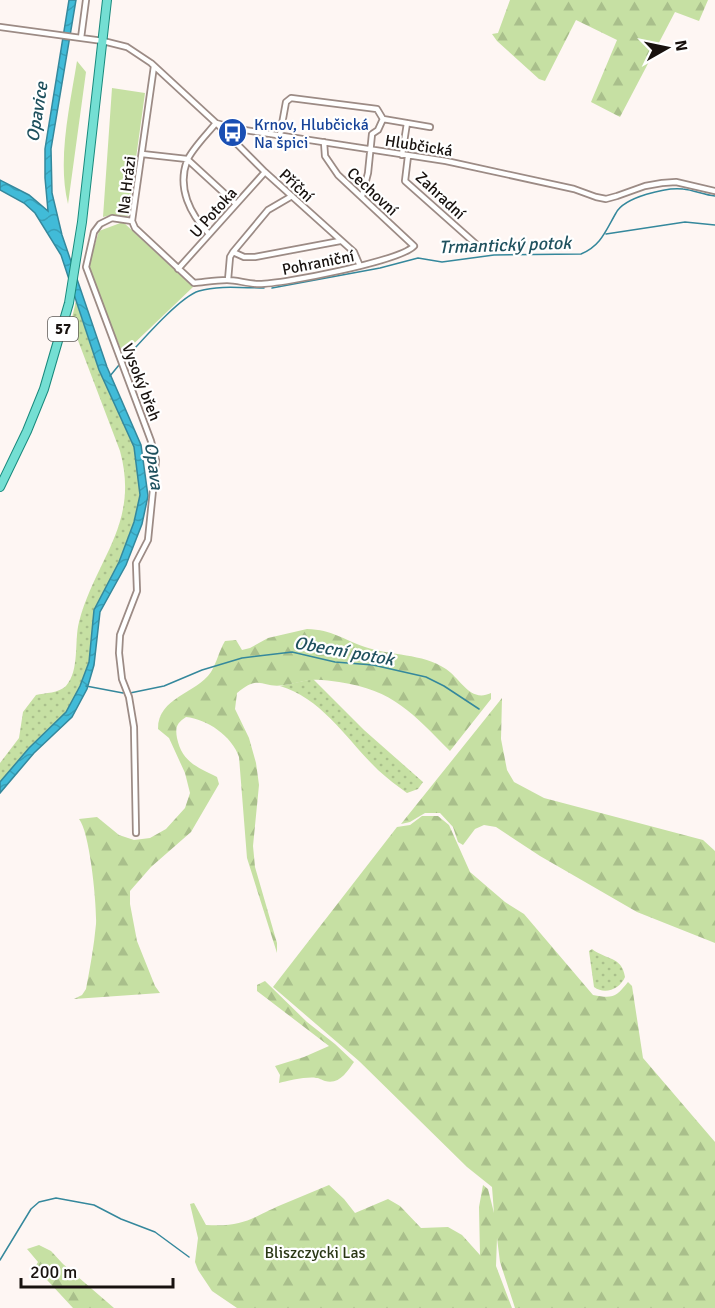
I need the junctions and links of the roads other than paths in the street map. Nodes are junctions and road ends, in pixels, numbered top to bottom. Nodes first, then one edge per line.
1 (86, 0) edge
2 (107, 0) edge
3 (0, 27) edge
4 (79, 37) junction
5 (103, 40) junction
6 (154, 66) junction
7 (383, 118) junction
8 (216, 123) junction
9 (407, 123) junction
10 (430, 128) dead end
11 (238, 129) junction
12 (280, 135) junction
13 (232, 140) junction
14 (324, 142) junction
15 (370, 150) junction
16 (142, 154) junction
17 (405, 155) junction
18 (187, 159) junction
19 (265, 172) junction
20 (715, 191) edge
21 (292, 196) junction
22 (362, 196) junction
23 (236, 204) junction
24 (132, 221) junction
25 (208, 234) junction
26 (340, 241) junction
27 (477, 245) dead end
28 (410, 250) joint
29 (233, 252) junction
30 (360, 266) junction
31 (178, 269) junction
32 (228, 280) junction
33 (0, 487) edge
34 (136, 833) dead end

1 - 4 street
2 - 5 main road, 57
3 - 4 street, Hlubčická
4 - 5 street, Hlubčická
5 - 6 street, Hlubčická
5 - 33 main road, 57
6 - 8 street, Hlubčická
6 - 16 street, Na Hrázi
7 - 9 street
7 - 12 street
7 - 15 street
8 - 11 street, Hlubčická
8 - 13 street, Příční
8 - 18 street
9 - 10 street
9 - 17 street
11 - 12 street, Hlubčická
11 - 13 street
12 - 14 street, Hlubčická
13 - 19 street, Příční
14 - 15 street, Hlubčická
14 - 22 street, Cechovní
15 - 17 street, Hlubčická
15 - 22 street
16 - 18 street
16 - 24 street, Na Hrázi
17 - 20 street, Hlubčická
17 - 27 street, Zahradní
18 - 23 street
18 - 25 street
19 - 21 street, Příční
19 - 23 street, U Potoka
21 - 26 street, Příční
21 - 29 street
22 - 28 street, Cechovní
23 - 25 street, U Potoka
24 - 31 street, Na Hrázi
24 - 34 street, Vysoký břeh
25 - 31 street, U Potoka
26 - 29 street
26 - 30 street, Příční
28 - 30 street, Pohraniční
29 - 32 street
30 - 32 street, Pohraniční
31 - 32 street, Na Hrázi

